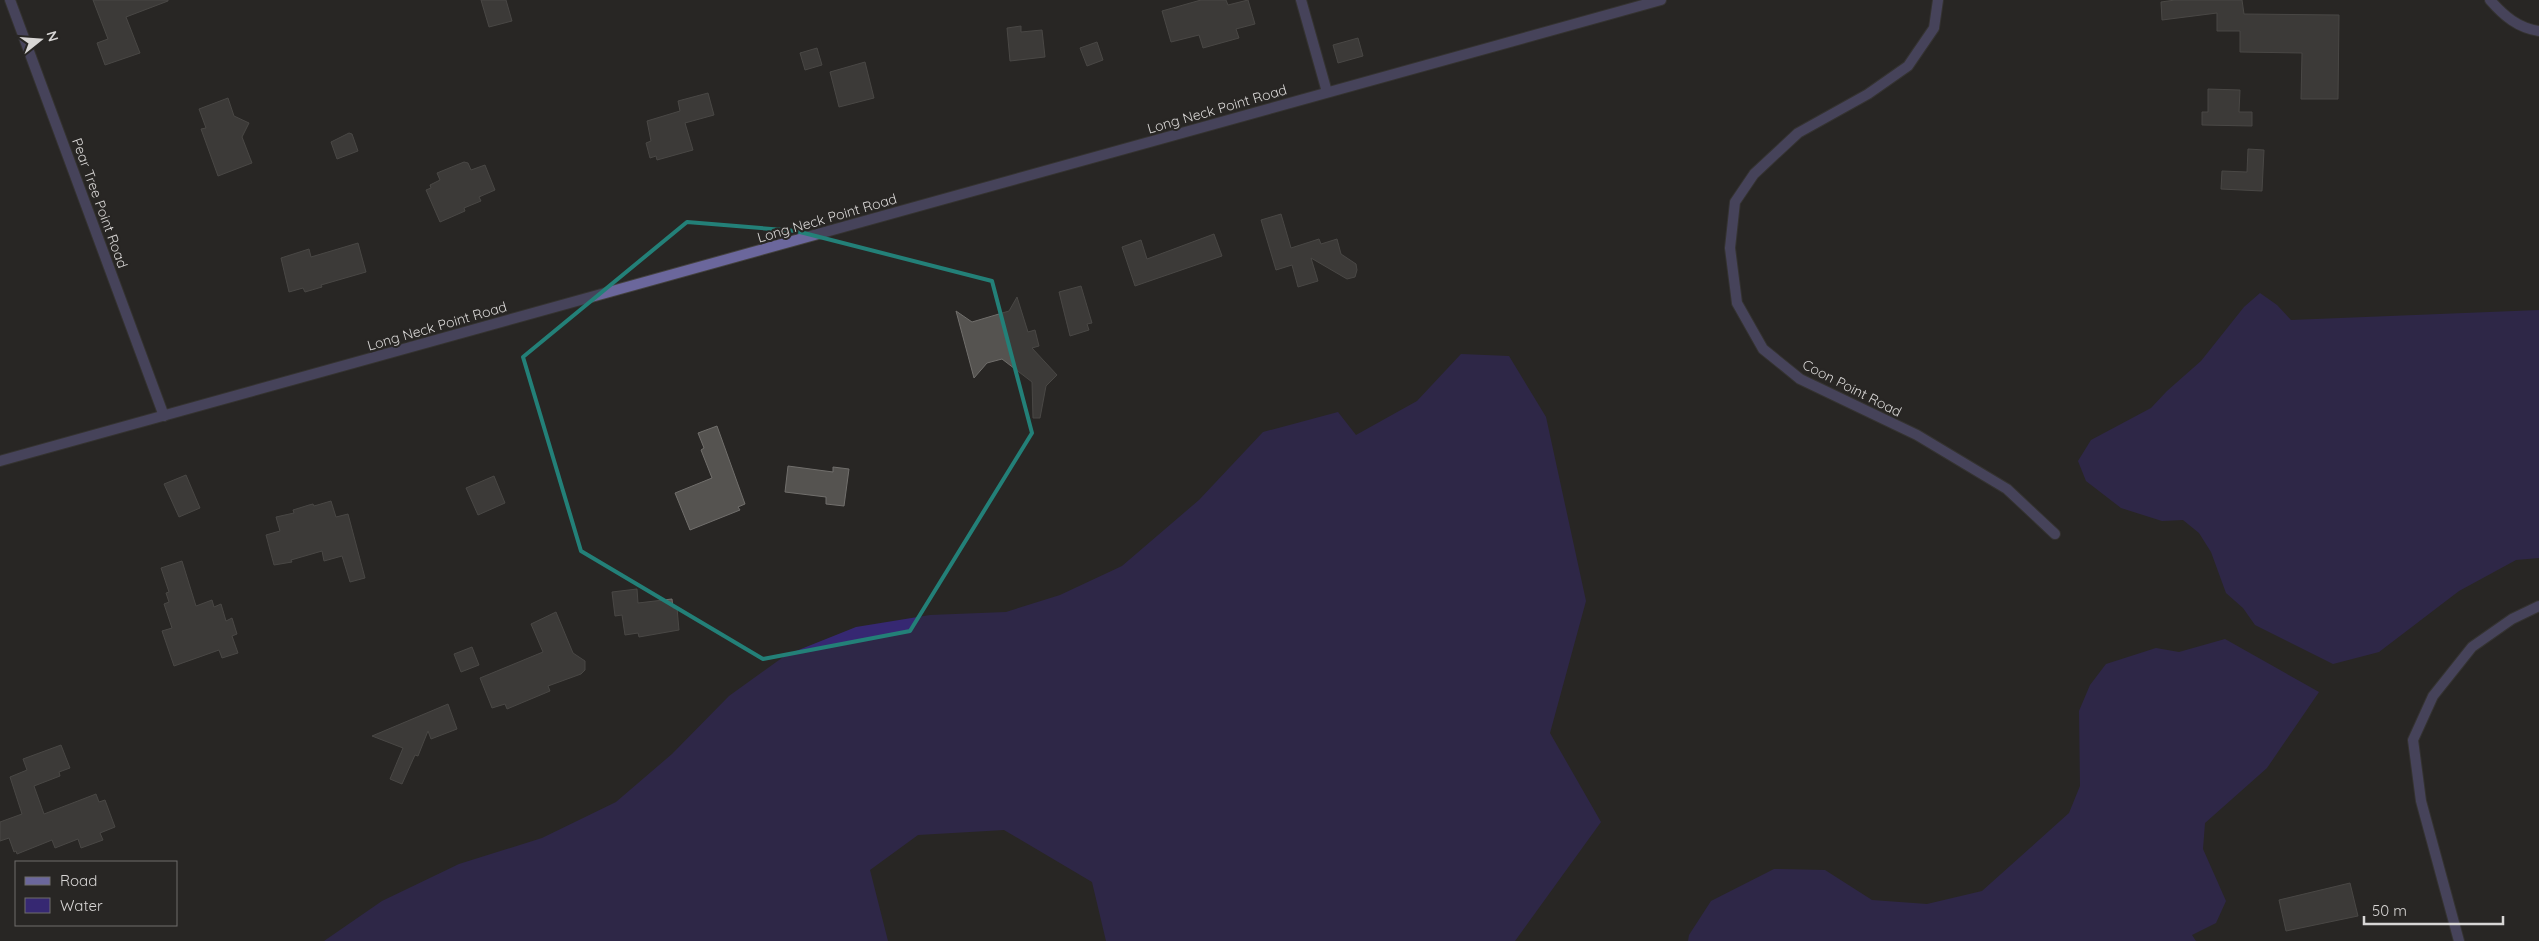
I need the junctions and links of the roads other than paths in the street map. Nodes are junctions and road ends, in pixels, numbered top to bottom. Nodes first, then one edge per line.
1 (10, 0) edge
2 (1301, 0) edge
3 (1661, 0) edge
4 (1938, 0) edge
5 (2490, 0) edge
6 (2539, 31) edge
7 (1327, 92) junction
8 (164, 416) junction
9 (0, 462) edge
10 (2055, 534) dead end
11 (2539, 606) edge
12 (2459, 941) edge

1 - 8 street, Pear Tree Point Road
2 - 7 street
3 - 7 street, Long Neck Point Road
4 - 10 street, Coon Point Road
5 - 6 street
7 - 8 street, Long Neck Point Road
8 - 9 street, Long Neck Point Road
11 - 12 street

